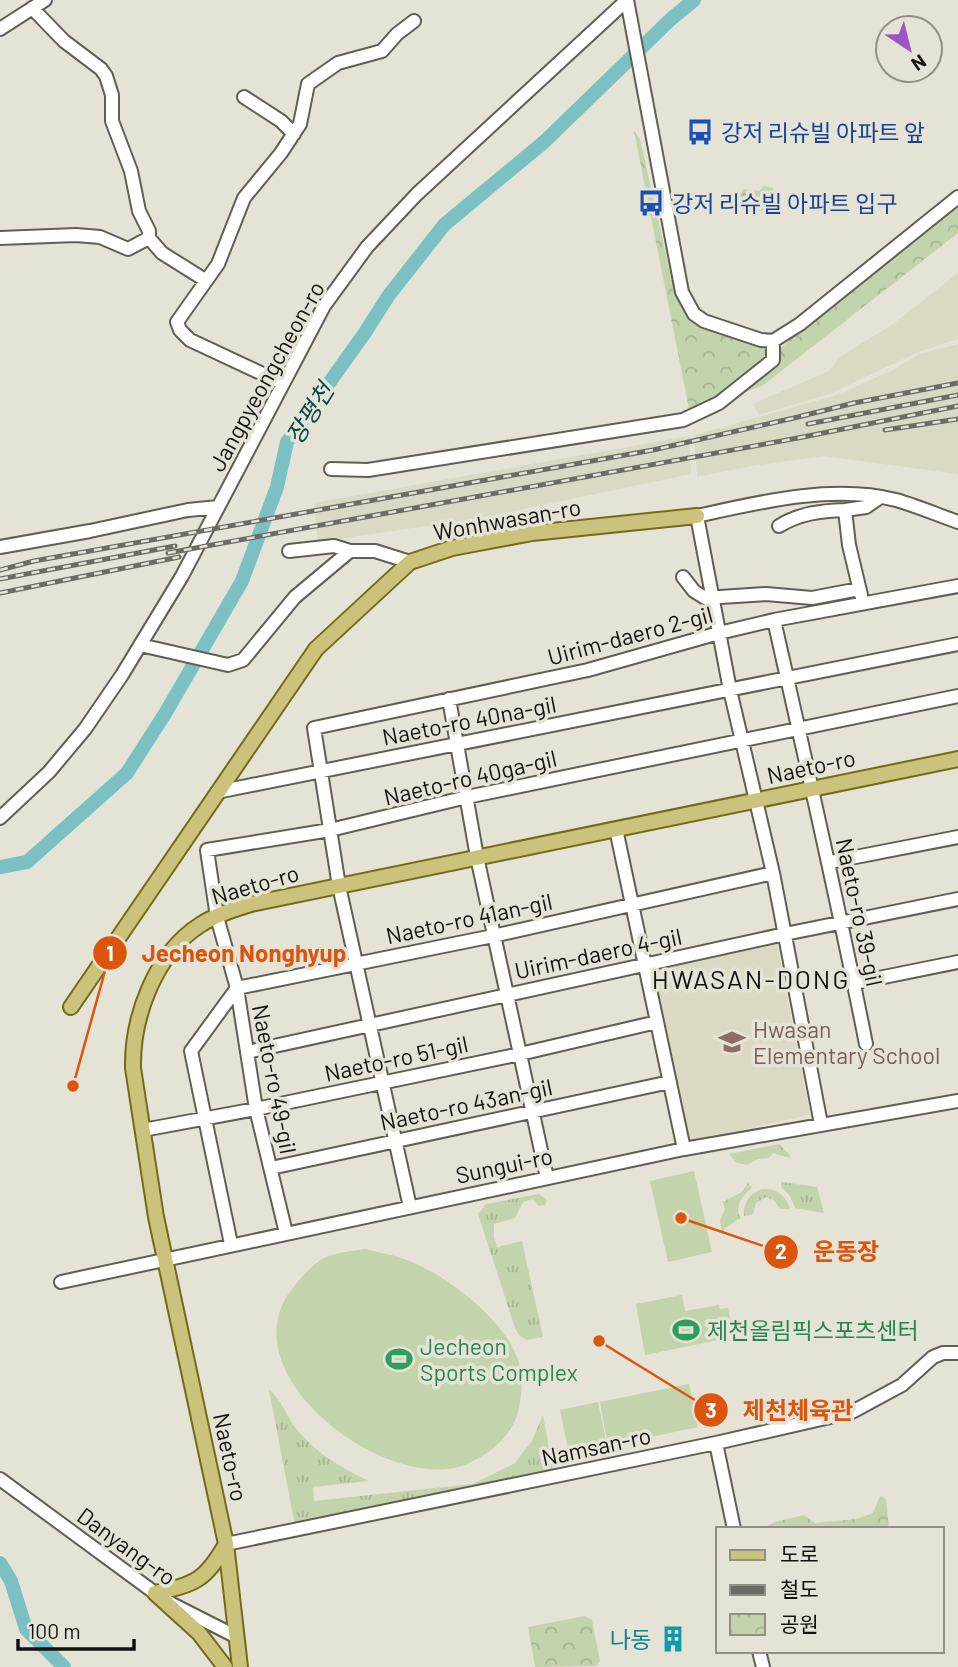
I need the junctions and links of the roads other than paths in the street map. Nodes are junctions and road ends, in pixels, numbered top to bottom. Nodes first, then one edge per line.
1 (44, 0) edge
2 (627, 0) edge
3 (32, 8) junction
4 (414, 21) dead end
5 (0, 29) edge
6 (244, 97) dead end
7 (294, 134) junction
8 (958, 197) edge
9 (149, 238) junction
10 (0, 239) edge
11 (205, 280) junction
12 (774, 341) junction
13 (282, 383) junction
14 (331, 469) dead end
15 (879, 498) junction
16 (218, 508) junction
17 (845, 510) junction
18 (697, 516) junction
19 (958, 522) edge
20 (779, 526) dead end
21 (0, 547) edge
22 (289, 551) dead end
23 (350, 551) junction
24 (410, 562) junction
25 (683, 577) dead end
26 (958, 586) edge
27 (859, 589) junction
28 (712, 598) junction
29 (863, 603) junction
30 (774, 620) junction
31 (719, 633) junction
32 (958, 644) edge
33 (146, 647) junction
34 (787, 679) junction
35 (730, 691) junction
36 (958, 696) edge
37 (449, 699) junction
38 (798, 729) junction
39 (742, 741) junction
40 (457, 744) junction
41 (958, 760) edge
42 (322, 771) junction
43 (810, 789) junction
44 (217, 792) junction
45 (467, 797) junction
46 (756, 801) junction
47 (0, 818) edge
48 (616, 829) junction
49 (330, 830) junction
50 (958, 837) edge
51 (207, 850) joint
52 (477, 857) junction
53 (830, 862) junction
54 (773, 873) junction
55 (339, 886) junction
56 (958, 899) edge
57 (631, 906) junction
58 (217, 918) junction
59 (842, 922) junction
60 (785, 934) junction
61 (493, 936) junction
62 (958, 962) edge
63 (356, 963) junction
64 (644, 965) junction
65 (854, 983) junction
66 (237, 988) junction
67 (506, 994) junction
68 (71, 1007) dead end
69 (657, 1021) junction
70 (370, 1024) junction
71 (866, 1044) dead end
72 (247, 1052) junction
73 (520, 1054) junction
74 (383, 1082) junction
75 (670, 1082) junction
76 (958, 1101) edge
77 (256, 1109) junction
78 (534, 1110) junction
79 (205, 1117) junction
80 (821, 1124) junction
81 (143, 1130) junction
82 (396, 1140) junction
83 (684, 1149) junction
84 (271, 1168) junction
85 (547, 1178) junction
86 (410, 1207) junction
87 (286, 1233) junction
88 (231, 1244) junction
89 (167, 1258) junction
90 (61, 1282) dead end
91 (958, 1353) edge
92 (716, 1443) junction
93 (0, 1479) edge
94 (734, 1527) edge
95 (226, 1544) junction
96 (155, 1593) junction
97 (235, 1636) junction
98 (225, 1667) edge
99 (240, 1667) edge

1 - 3 street
2 - 12 street
2 - 13 street, Jangpyeongcheon-ro
3 - 5 street
3 - 9 street
4 - 7 street
6 - 7 street
7 - 11 street
8 - 12 street
9 - 10 street
9 - 11 street
11 - 13 street
12 - 14 street
13 - 16 street, Jangpyeongcheon-ro
15 - 17 street
15 - 18 street, Wonhwasan-ro
15 - 19 street, Wonhwasan-ro
16 - 21 street
16 - 33 street, Jangpyeongcheon-ro
17 - 20 street
17 - 27 street
18 - 24 main road, Wonhwasan-ro
18 - 28 street
22 - 23 street
23 - 24 street
23 - 33 street
24 - 44 main road, Wonhwasan-ro
25 - 28 street
26 - 29 street, Uirim-daero 2-gil
27 - 28 street
27 - 29 street
28 - 31 street
29 - 30 street, Uirim-daero 2-gil
30 - 31 street, Uirim-daero 2-gil
30 - 34 street, Naeto-ro 39-gil
31 - 35 street
31 - 37 street, Uirim-daero 2-gil
32 - 34 street, Naeto-ro 40na-gil
33 - 47 street, Jangpyeongcheon-ro
34 - 35 street, Naeto-ro 40na-gil
34 - 38 street, Naeto-ro 39-gil
35 - 39 street
35 - 40 street, Naeto-ro 40na-gil
36 - 38 street, Naeto-ro 40ga-gil
37 - 40 street
37 - 42 street, Uirim-daero 2-gil
38 - 39 street, Naeto-ro 40ga-gil
38 - 43 street, Naeto-ro 39-gil
39 - 45 street, Naeto-ro 40ga-gil
39 - 46 street
40 - 42 street, Naeto-ro 40na-gil
40 - 45 street
41 - 43 main road, Naeto-ro
42 - 44 street, Naeto-ro 40na-gil
42 - 49 street
43 - 46 main road, Naeto-ro
43 - 53 street, Naeto-ro 39-gil
44 - 68 main road, Wonhwasan-ro
45 - 49 street, Naeto-ro 40ga-gil
45 - 52 street
46 - 48 main road, Naeto-ro
46 - 54 street
48 - 52 main road, Naeto-ro
48 - 57 street
49 - 51 street, Naeto-ro 40ga-gil
49 - 55 street
50 - 53 street
51 - 58 street, Naeto-ro 49-gil
52 - 55 main road, Naeto-ro
52 - 61 street
53 - 59 street, Naeto-ro 39-gil
54 - 57 street, Naeto-ro 41an-gil
54 - 60 street
55 - 58 main road, Naeto-ro
55 - 63 street
56 - 59 street, Uirim-daero 4-gil
57 - 61 street, Naeto-ro 41an-gil
57 - 64 street
58 - 66 street, Naeto-ro 49-gil
58 - 81 main road, Naeto-ro
59 - 60 street, Uirim-daero 4-gil
59 - 65 street, Naeto-ro 39-gil
60 - 64 street, Uirim-daero 4-gil
60 - 80 street
61 - 63 street, Naeto-ro 41an-gil
61 - 67 street
62 - 65 street
63 - 66 street, Naeto-ro 41an-gil
63 - 70 street
64 - 67 street, Uirim-daero 4-gil
64 - 69 street
65 - 71 street, Naeto-ro 39-gil
66 - 72 street, Naeto-ro 49-gil
66 - 79 street
67 - 70 street, Uirim-daero 4-gil
67 - 73 street
69 - 73 street, Naeto-ro 51-gil
69 - 75 street
70 - 72 street, Uirim-daero 4-gil
70 - 74 street
72 - 77 street, Naeto-ro 49-gil
73 - 74 street, Naeto-ro 51-gil
73 - 78 street
74 - 77 street, Naeto-ro 51-gil
74 - 82 street
75 - 78 street, Naeto-ro 43an-gil
75 - 83 street
76 - 80 street, Sungui-ro
77 - 79 street, Naeto-ro 51-gil
77 - 84 street, Naeto-ro 49-gil
78 - 82 street, Naeto-ro 43an-gil
78 - 85 street
79 - 81 street, Naeto-ro 51-gil
79 - 88 street
80 - 83 street, Sungui-ro
81 - 89 main road, Naeto-ro
82 - 84 street, Naeto-ro 43an-gil
82 - 86 street
83 - 85 street, Sungui-ro
84 - 87 street, Naeto-ro 49-gil
85 - 86 street, Sungui-ro
86 - 87 street, Sungui-ro
87 - 88 street, Sungui-ro
88 - 89 street, Sungui-ro
89 - 90 street, Sungui-ro
89 - 95 main road, Naeto-ro
91 - 92 street, Namsan-ro
92 - 94 street
92 - 95 street, Namsan-ro
93 - 96 street, Danyang-ro
95 - 96 main road
95 - 97 main road, Naeto-ro
96 - 97 street, Danyang-ro
96 - 98 main road
97 - 99 main road, Naeto-ro

